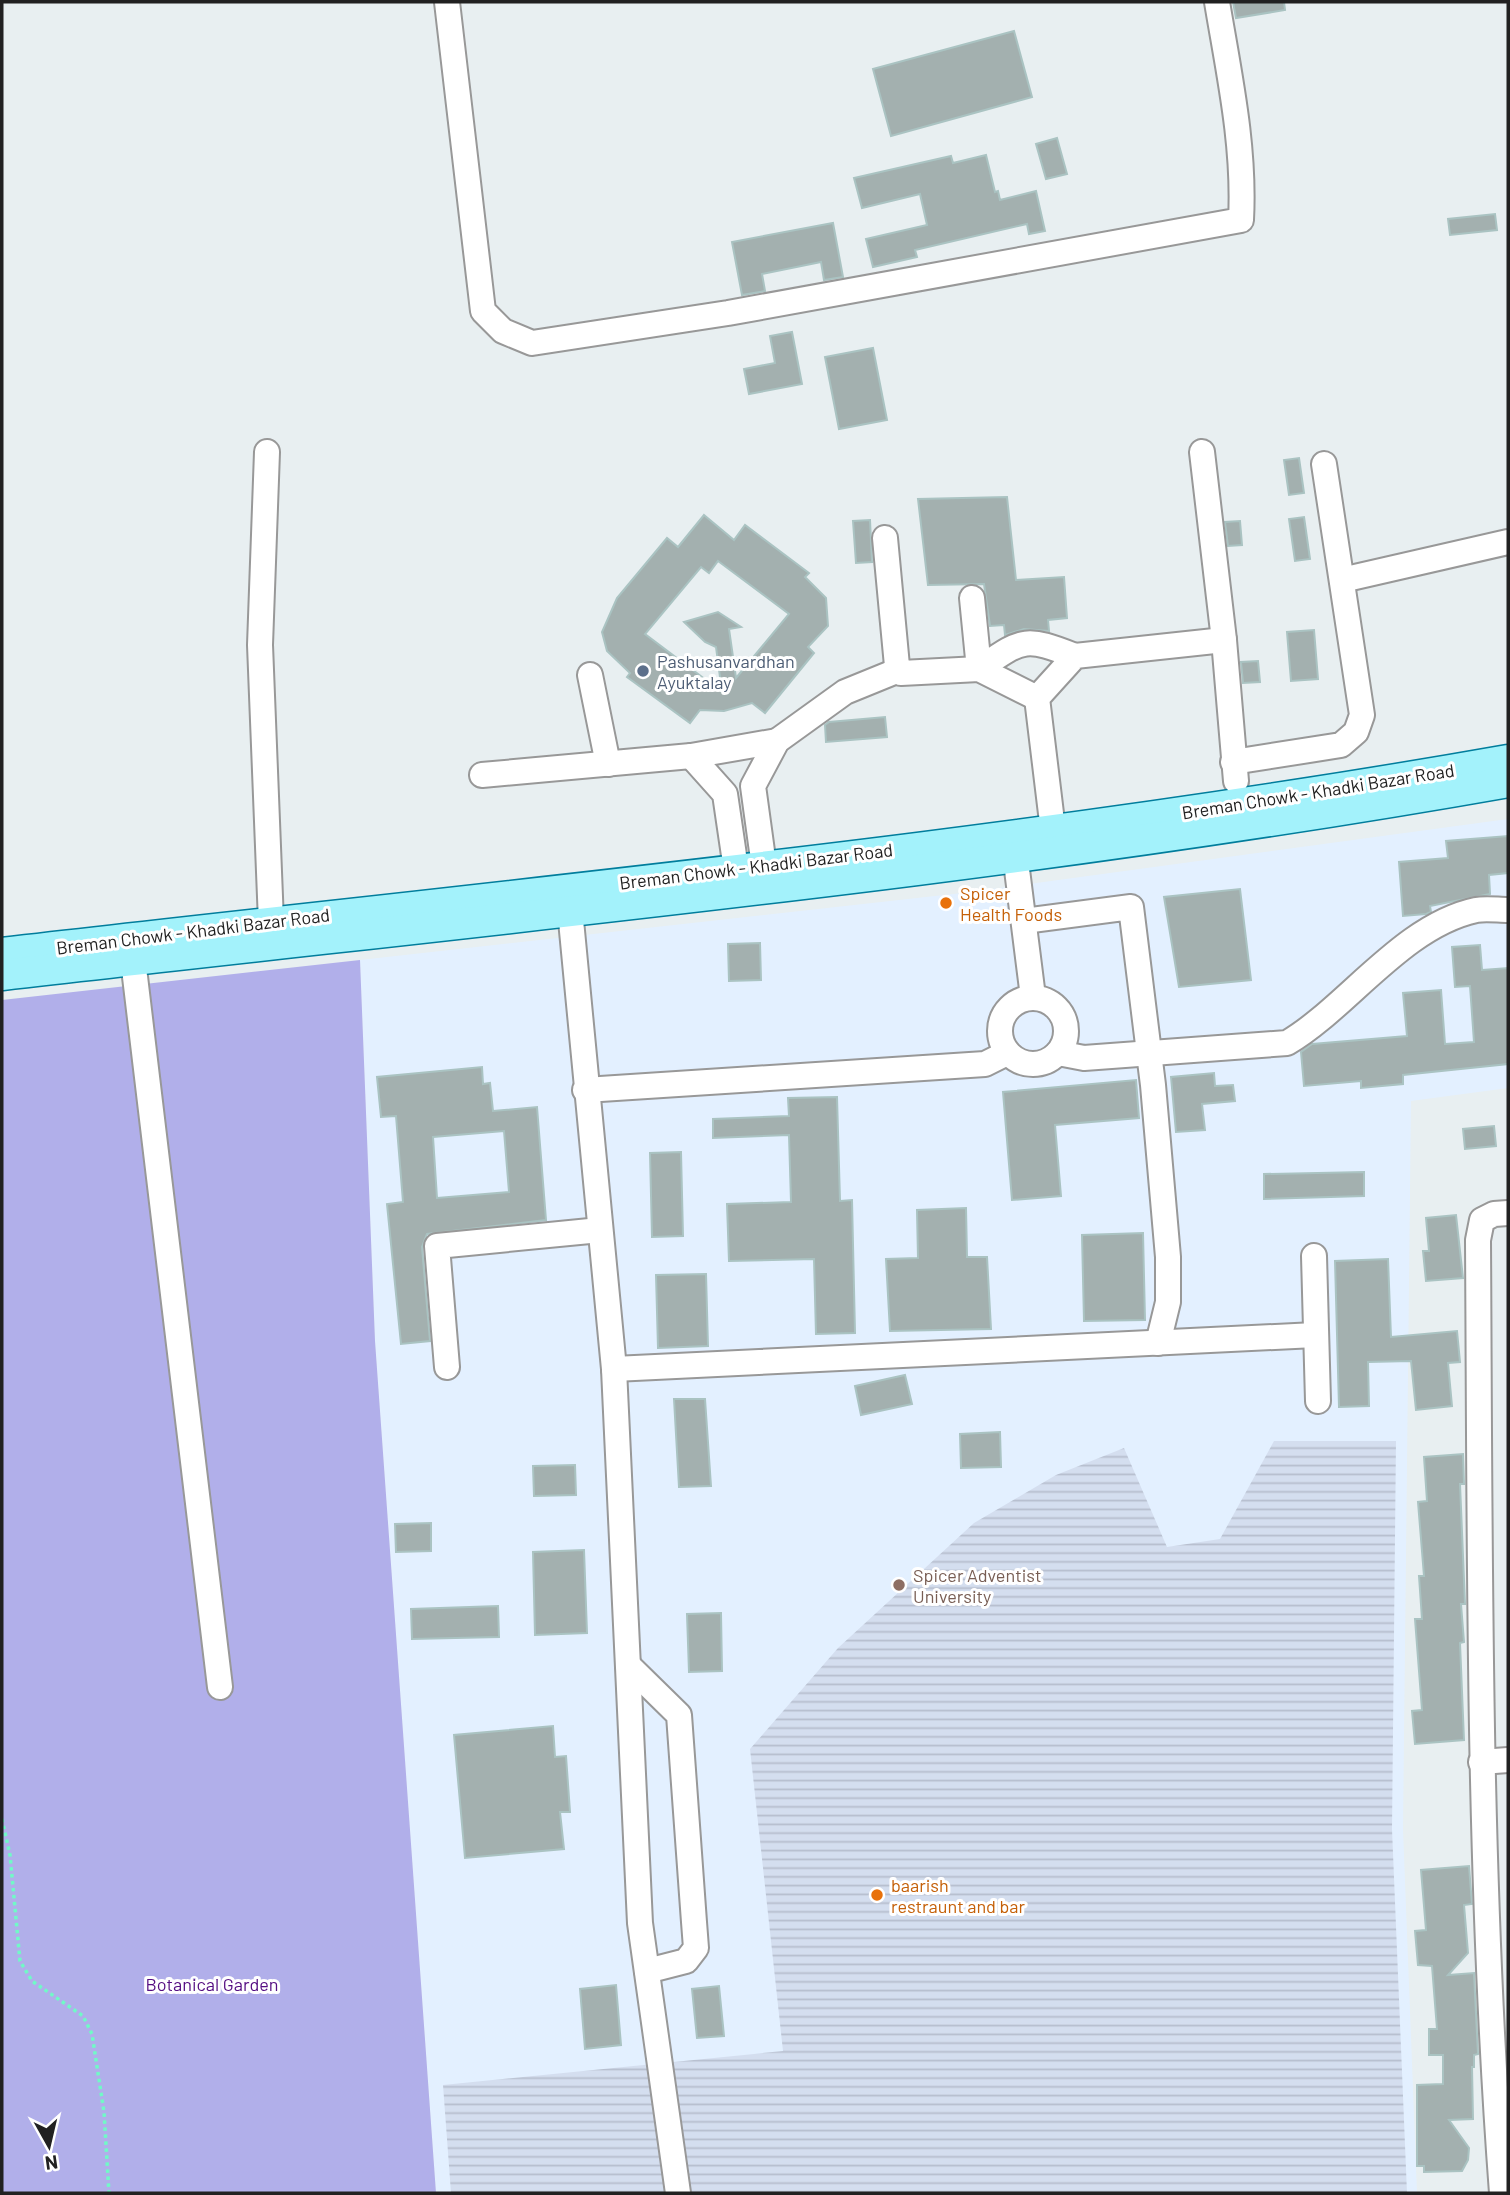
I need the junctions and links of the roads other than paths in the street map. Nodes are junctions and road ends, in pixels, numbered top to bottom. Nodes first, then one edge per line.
1 (447, 2) edge
2 (1217, 2) edge
3 (267, 452) dead end
4 (1202, 452) dead end
5 (1324, 464) dead end
6 (885, 538) dead end
7 (1508, 542) edge
8 (1342, 580) junction
9 (971, 598) dead end
10 (1224, 640) junction
11 (1075, 656) junction
12 (979, 669) junction
13 (899, 670) junction
14 (590, 675) dead end
15 (1037, 698) junction
16 (777, 741) junction
17 (691, 756) junction
18 (1508, 760) edge
19 (608, 764) junction
20 (482, 775) dead end
21 (1508, 782) edge
22 (1053, 830) junction
23 (1015, 846) junction
24 (750, 867) junction
25 (570, 910) junction
26 (1508, 910) edge
27 (1024, 921) junction
28 (271, 922) junction
29 (2, 953) edge
30 (133, 960) junction
31 (2, 975) edge
32 (1032, 997) junction
33 (1007, 1053) junction
34 (1058, 1053) junction
35 (1147, 1054) junction
36 (585, 1090) junction
37 (1508, 1213) edge
38 (600, 1230) junction
39 (1314, 1256) dead end
40 (1315, 1335) junction
41 (1158, 1343) junction
42 (447, 1367) dead end
43 (614, 1369) junction
44 (1318, 1401) dead end
45 (628, 1665) junction
46 (220, 1687) dead end
47 (1508, 1760) edge
48 (1481, 1762) junction
49 (647, 1971) junction
50 (678, 2193) edge
51 (1502, 2193) edge

1 - 2 street
3 - 28 street
4 - 10 street
5 - 8 street
6 - 13 street
7 - 8 street
8 - 10 street
9 - 12 street
10 - 11 street
11 - 12 street
11 - 15 street
12 - 13 street
12 - 15 street
13 - 16 street
14 - 19 street
15 - 22 street
16 - 17 street
16 - 24 street
17 - 19 street
17 - 24 street
18 - 22 main road, Breman Chowk - Khadki Bazar Road
19 - 20 street
21 - 23 main road, Breman Chowk - Khadki Bazar Road
22 - 23 main road, Breman Chowk - Khadki Bazar Road
23 - 24 main road, Breman Chowk - Khadki Bazar Road
23 - 25 main road, Breman Chowk - Khadki Bazar Road
23 - 27 street
24 - 28 main road, Breman Chowk - Khadki Bazar Road
25 - 30 main road, Breman Chowk - Khadki Bazar Road
25 - 36 street
26 - 35 street
27 - 32 street
27 - 35 street
28 - 29 main road, Breman Chowk - Khadki Bazar Road
30 - 31 main road, Breman Chowk - Khadki Bazar Road
30 - 46 street
32 - 33 street
32 - 34 street
33 - 34 street
33 - 36 street
34 - 35 street
35 - 41 street
36 - 38 street
37 - 48 street
38 - 42 street
38 - 43 street
39 - 40 street
40 - 41 street
40 - 44 street
41 - 43 street
43 - 45 street
45 - 49 street
45 - 49 street
47 - 48 street
48 - 51 street
49 - 50 street

